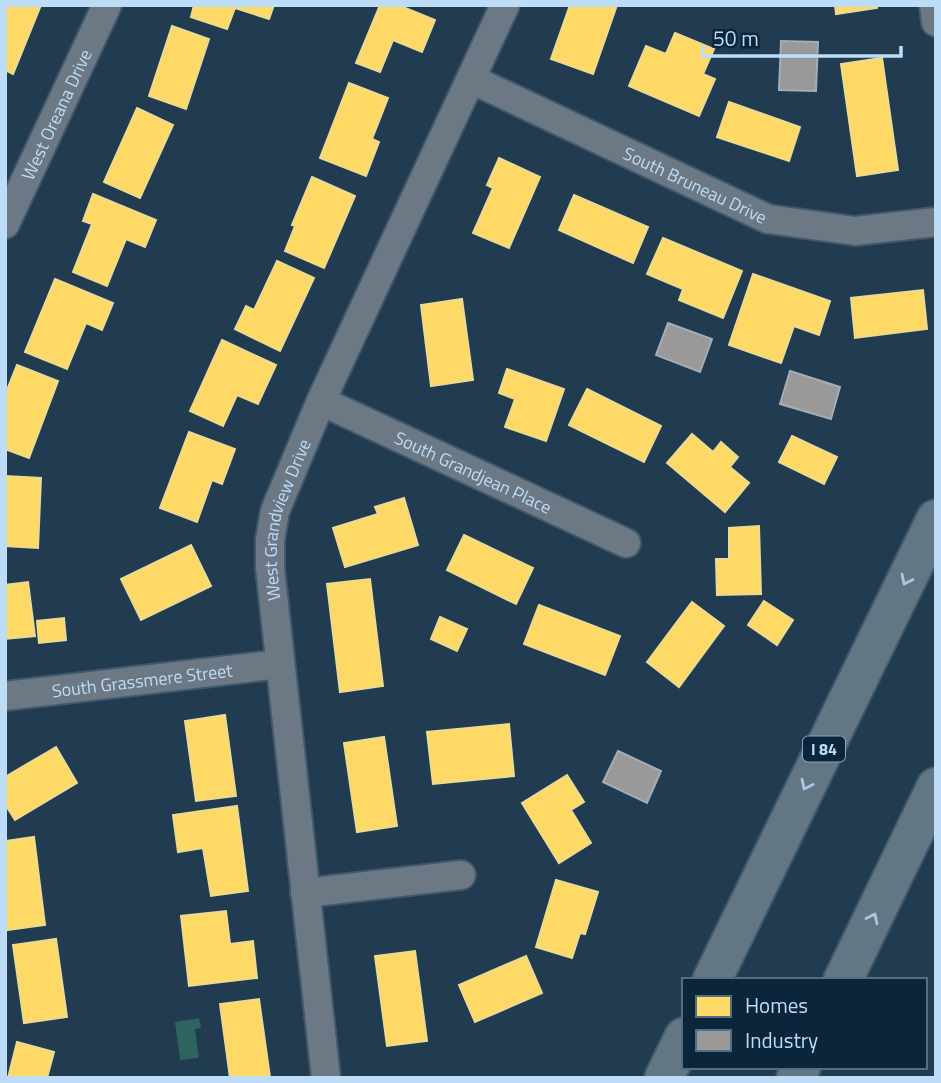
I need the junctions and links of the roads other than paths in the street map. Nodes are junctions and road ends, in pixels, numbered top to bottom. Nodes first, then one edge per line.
1 (107, 5) edge
2 (505, 5) edge
3 (934, 5) edge
4 (936, 22) edge
5 (471, 79) junction
6 (936, 222) edge
7 (5, 224) edge
8 (321, 401) junction
9 (936, 519) edge
10 (626, 543) dead end
11 (280, 664) junction
12 (5, 696) edge
13 (936, 788) edge
14 (461, 875) dead end
15 (305, 893) junction
16 (713, 978) edge
17 (844, 978) edge
18 (682, 1041) edge
19 (326, 1078) edge
20 (664, 1078) edge

1 - 7 street, West Oreana Drive
2 - 5 street, West Grandview Drive
3 - 4 street
5 - 6 street, South Bruneau Drive
5 - 8 street, West Grandview Drive
8 - 10 street, South Grandjean Place
8 - 11 street, West Grandview Drive
9 -> 16 highway, I 84
11 - 12 street, South Grassmere Street
11 - 15 street, West Grandview Drive
17 -> 13 highway
14 - 15 street
15 - 19 street, West Grandview Drive
18 - 20 highway

